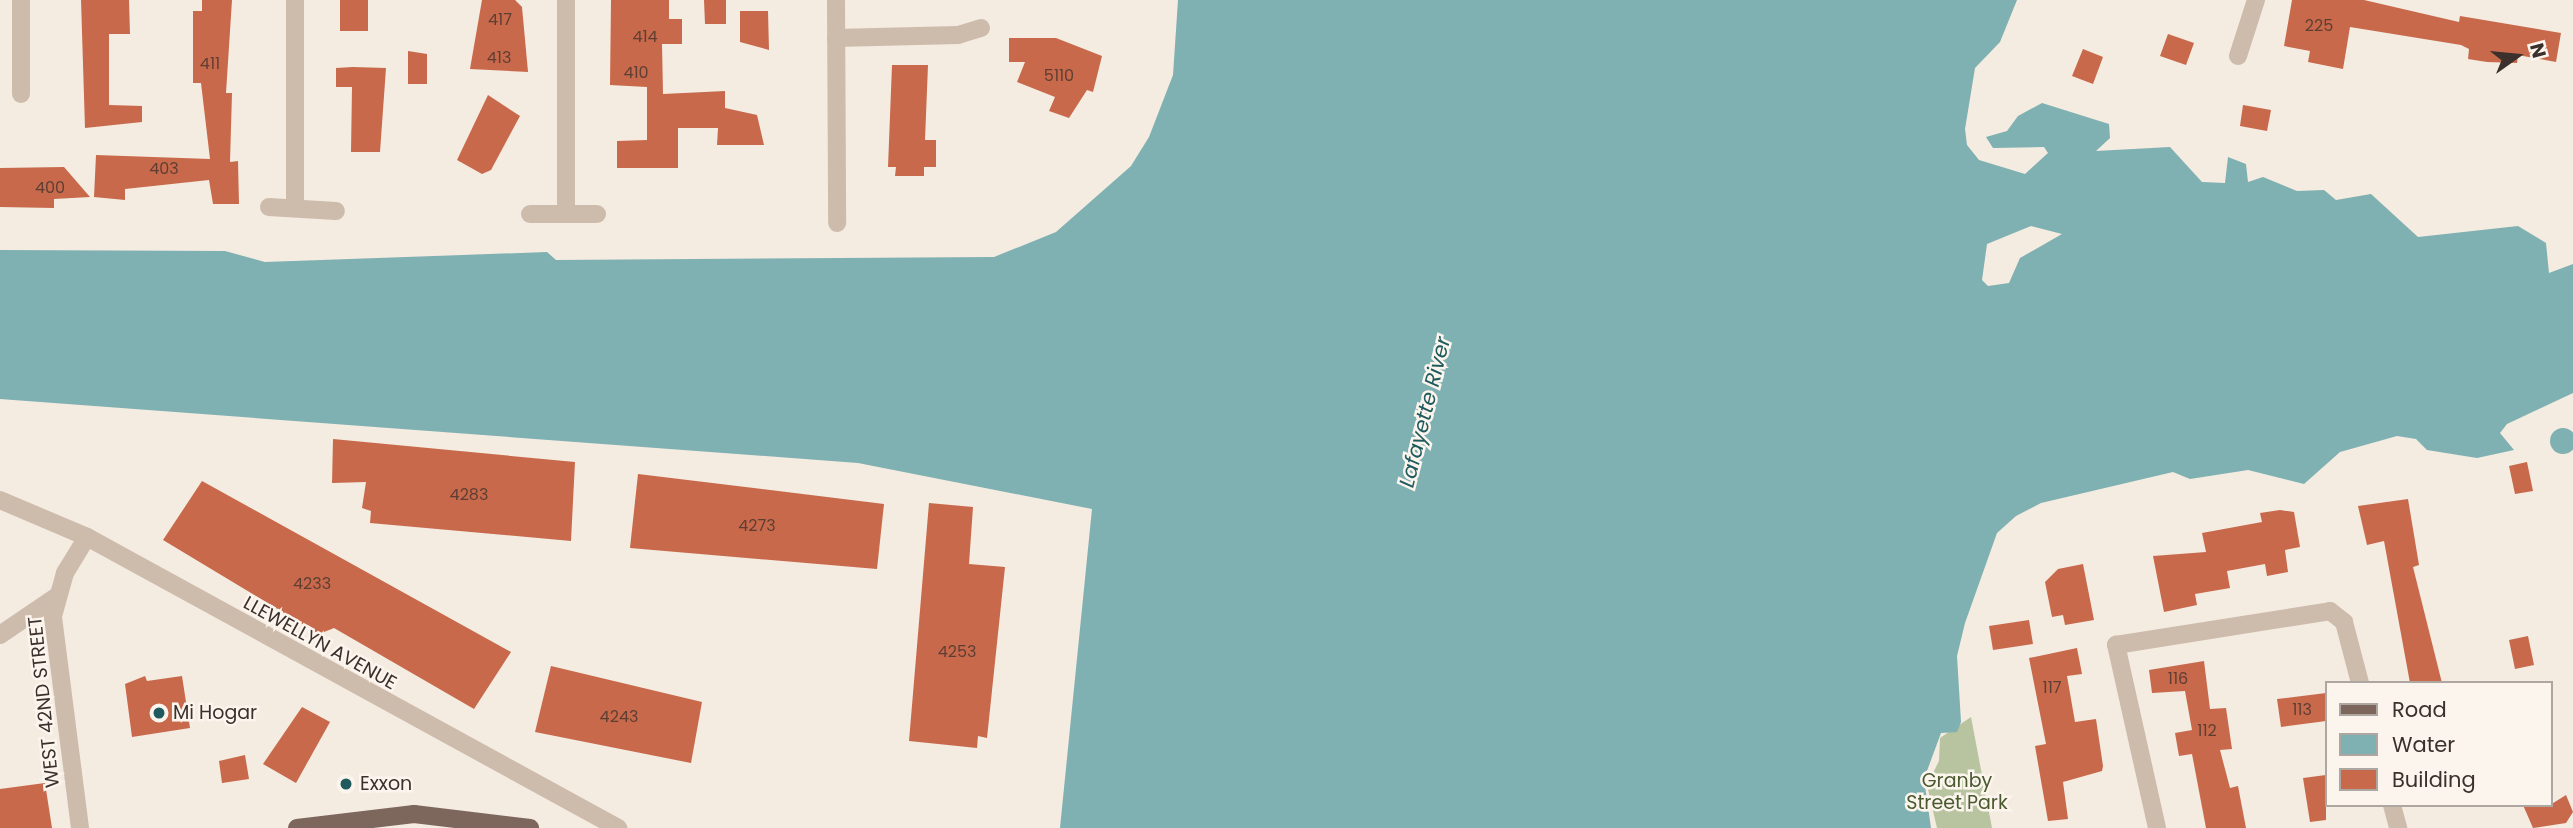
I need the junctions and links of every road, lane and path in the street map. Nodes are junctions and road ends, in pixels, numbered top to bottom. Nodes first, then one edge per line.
1 (21, 0) edge
2 (295, 0) edge
3 (566, 0) edge
4 (836, 0) edge
5 (2256, 0) edge
6 (981, 28) dead end
7 (836, 38) junction
8 (2238, 56) dead end
9 (21, 94) dead end
10 (295, 205) junction
11 (270, 207) dead end
12 (336, 211) dead end
13 (530, 214) dead end
14 (566, 214) junction
15 (597, 214) dead end
16 (837, 223) dead end
17 (0, 500) edge
18 (87, 537) junction
19 (56, 597) junction
20 (0, 635) edge
21 (2359, 681) edge
22 (2393, 807) edge
23 (80, 828) edge
24 (297, 828) edge
25 (530, 828) edge
26 (618, 828) edge
27 (2157, 828) edge
28 (2398, 828) edge

1 - 9 street
2 - 10 street
3 - 14 street
4 - 7 street
5 - 8 street
6 - 7 street
7 - 16 street
10 - 11 street
10 - 12 street
13 - 14 street
14 - 15 street
17 - 18 street, LLEWELLYN AVENUE
18 - 19 street, WEST 42ND STREET
18 - 26 street, LLEWELLYN AVENUE
19 - 20 street
19 - 23 street, WEST 42ND STREET
21 - 27 street
22 - 28 street
24 - 25 main road

